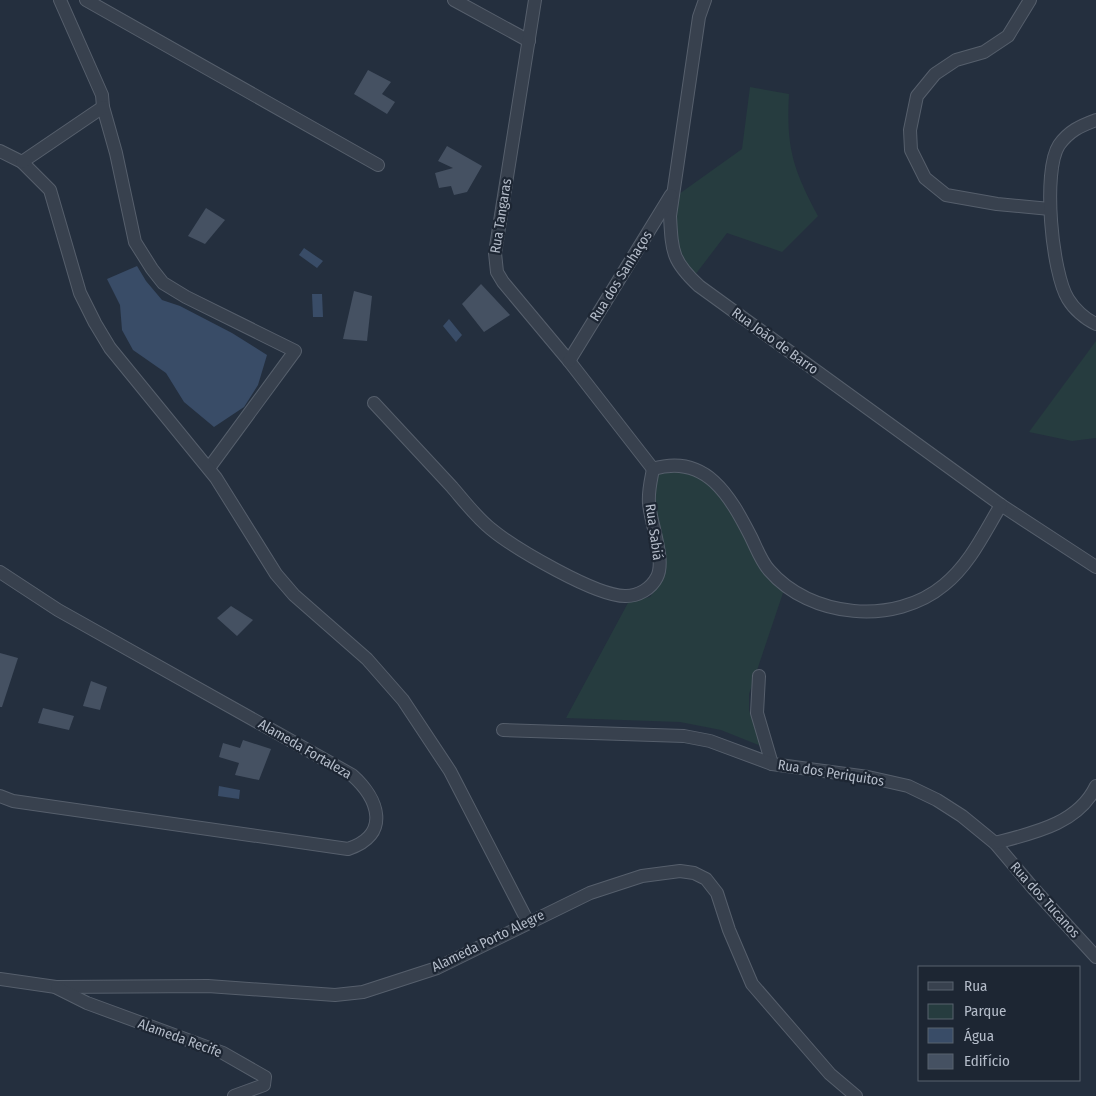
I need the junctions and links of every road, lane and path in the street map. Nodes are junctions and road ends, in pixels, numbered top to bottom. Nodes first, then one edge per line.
1 (60, 0) edge
2 (86, 0) edge
3 (454, 0) edge
4 (535, 0) edge
5 (705, 0) edge
6 (1030, 0) edge
7 (529, 41) junction
8 (103, 107) junction
9 (1096, 120) edge
10 (0, 150) edge
11 (22, 162) junction
12 (378, 165) dead end
13 (674, 191) junction
14 (1050, 209) junction
15 (1096, 324) edge
16 (569, 361) junction
17 (374, 404) dead end
18 (209, 468) junction
19 (654, 469) junction
20 (1001, 505) junction
21 (1096, 568) edge
22 (0, 572) edge
23 (759, 676) dead end
24 (504, 730) dead end
25 (772, 764) junction
26 (1096, 786) edge
27 (0, 796) edge
28 (995, 843) junction
29 (528, 922) junction
30 (1096, 957) edge
31 (0, 979) edge
32 (56, 987) junction
33 (234, 1096) edge
34 (856, 1096) edge

1 - 8 street
2 - 12 street
3 - 7 street
4 - 7 street, Rua Tangaras
5 - 13 street, Rua João de Barro
6 - 14 street
7 - 16 street, Rua Tangaras
8 - 11 street
8 - 18 street
9 - 14 street
10 - 11 street
11 - 18 street
13 - 16 street, Rua dos Sanhaços
13 - 20 street, Rua João de Barro
14 - 15 street
16 - 19 street, Rua Tangaras
17 - 19 street, Rua Sabiá
18 - 29 street
19 - 20 street
20 - 21 street, Rua João de Barro
22 - 27 street, Alameda Fortaleza
23 - 25 street
24 - 25 street, Rua dos Periquitos
25 - 28 street, Rua dos Periquitos
26 - 28 street
28 - 30 street, Rua dos Tucanos
29 - 32 street, Alameda Porto Alegre
29 - 34 street, Alameda Porto Alegre
31 - 32 street, Alameda Porto Alegre
32 - 33 street, Alameda Recife

